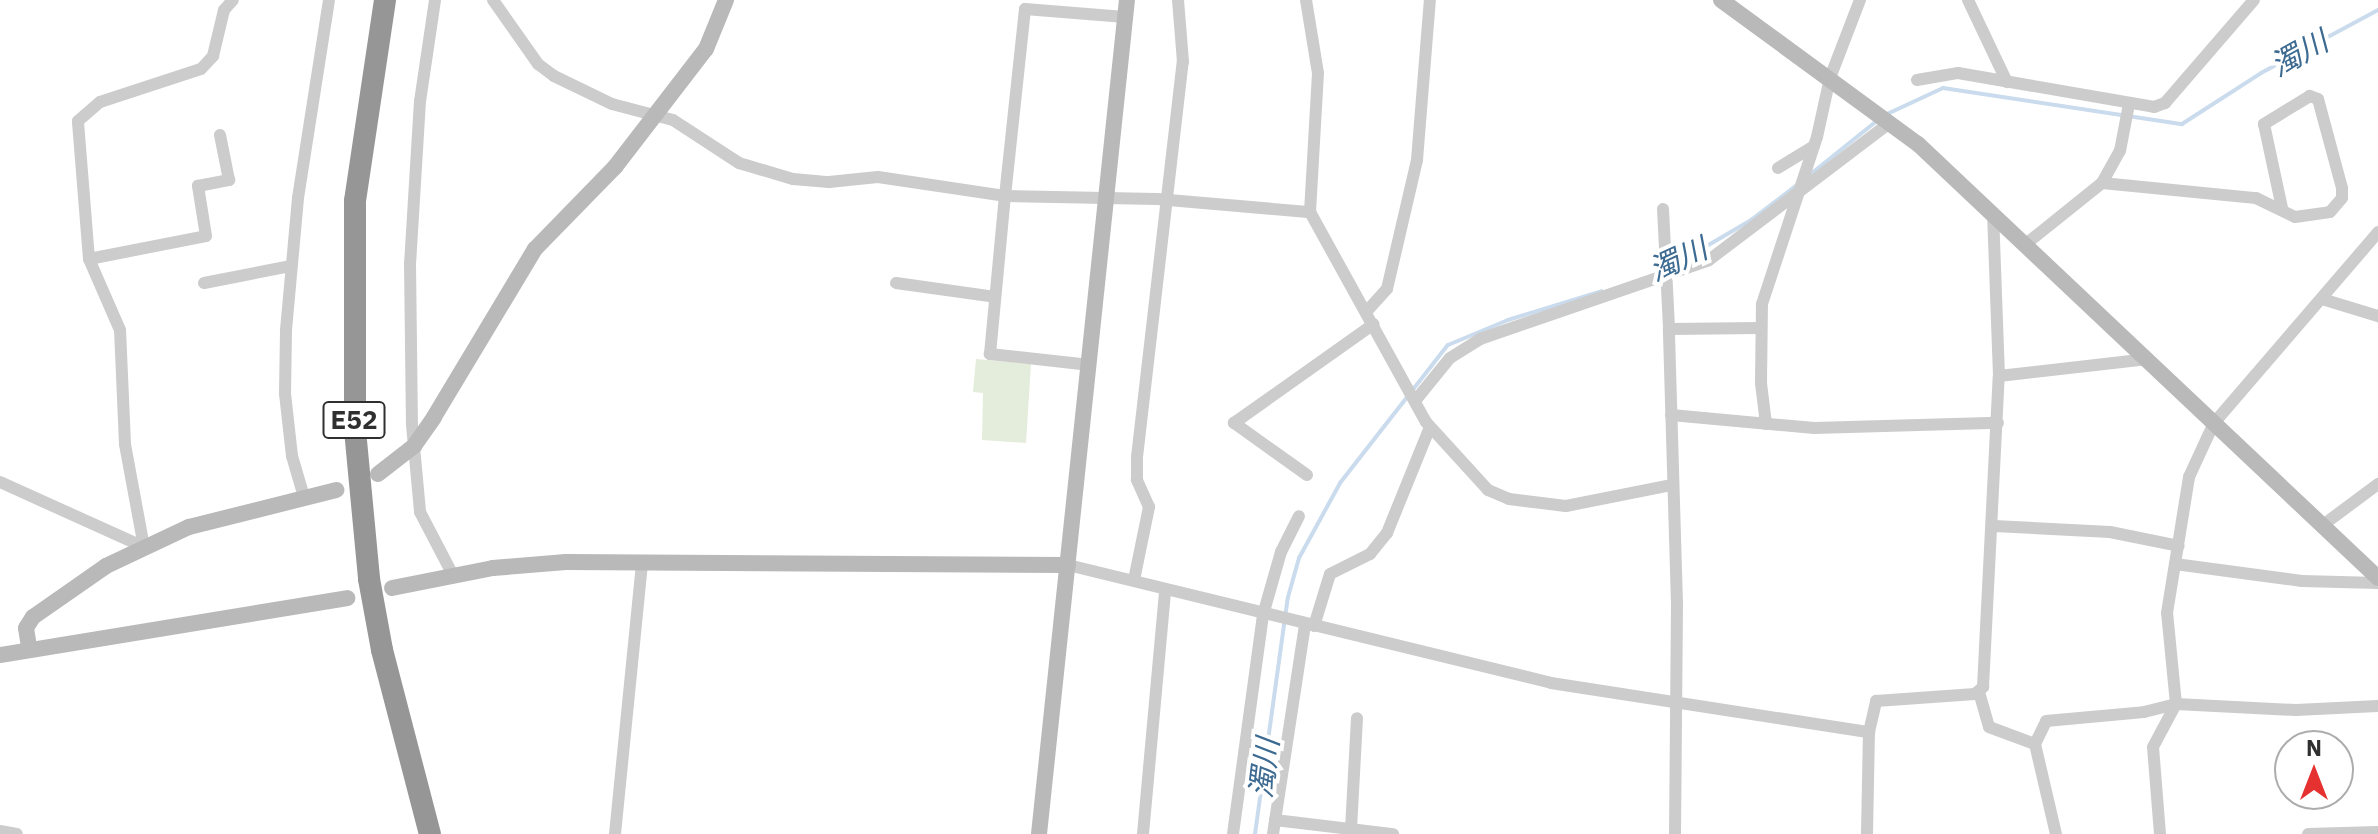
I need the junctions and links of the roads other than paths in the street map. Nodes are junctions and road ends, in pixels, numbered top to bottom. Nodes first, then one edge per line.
1 (233, 0) edge
2 (329, 0) edge
3 (385, 0) edge
4 (435, 0) edge
5 (493, 0) edge
6 (726, 0) edge
7 (1178, 0) edge
8 (1306, 0) edge
9 (1430, 0) edge
10 (1721, 0) edge
11 (1860, 0) edge
12 (1968, 0) edge
13 (2254, 0) edge
14 (1126, 8) edge
15 (1830, 78) junction
16 (1917, 80) dead end
17 (2007, 82) junction
18 (2128, 107) junction
19 (656, 115) junction
20 (1889, 120) junction
21 (238, 144) dead end
22 (1812, 152) junction
23 (1778, 168) dead end
24 (2102, 183) junction
25 (1801, 187) junction
26 (1005, 196) junction
27 (1107, 198) junction
28 (1166, 201) junction
29 (2282, 208) junction
30 (1663, 209) dead end
31 (1310, 212) junction
32 (1993, 213) junction
33 (2378, 232) edge
34 (2026, 244) junction
35 (89, 259) junction
36 (216, 265) dead end
37 (291, 266) junction
38 (1664, 276) junction
39 (218, 280) junction
40 (204, 283) dead end
41 (896, 283) dead end
42 (995, 297) junction
43 (2322, 299) junction
44 (1367, 311) junction
45 (2378, 316) edge
46 (1374, 324) junction
47 (1760, 328) junction
48 (1669, 329) junction
49 (2148, 359) junction
50 (1090, 365) junction
51 (1999, 376) junction
52 (1414, 399) junction
53 (1671, 415) junction
54 (1998, 423) junction
55 (2214, 423) junction
56 (1766, 424) junction
57 (1430, 427) junction
58 (414, 446) junction
59 (378, 474) dead end
60 (1307, 475) dead end
61 (0, 482) edge
62 (2378, 484) edge
63 (1671, 485) junction
64 (336, 490) dead end
65 (304, 497) junction
66 (1299, 516) dead end
67 (2323, 525) junction
68 (1994, 526) junction
69 (2179, 546) junction
70 (144, 547) junction
71 (642, 562) junction
72 (2175, 564) junction
73 (1068, 565) junction
74 (453, 575) junction
75 (1134, 580) junction
76 (2378, 581) edge
77 (392, 588) dead end
78 (1165, 590) junction
79 (347, 598) dead end
80 (1266, 616) junction
81 (1303, 624) junction
82 (29, 647) junction
83 (0, 655) edge
84 (1979, 692) junction
85 (1675, 703) junction
86 (2176, 704) junction
87 (2378, 706) edge
88 (1357, 718) dead end
89 (1869, 732) junction
90 (2035, 744) junction
91 (1275, 820) junction
92 (1351, 829) junction
93 (0, 831) edge
94 (2378, 832) edge
95 (17, 834) edge
96 (430, 834) edge
97 (615, 834) edge
98 (1039, 834) edge
99 (1143, 834) edge
100 (1233, 834) edge
101 (1273, 834) edge
102 (1393, 834) edge
103 (1675, 834) edge
104 (1867, 834) edge
105 (2056, 834) edge
106 (2160, 834) edge
107 (2308, 834) edge

1 - 35 street
2 - 37 street
3 - 96 highway, E52
4 - 58 street
5 - 19 street
6 - 19 street
7 - 28 street
8 - 31 street
9 - 44 street
10 - 15 street
11 - 15 street
12 - 17 street
13 - 18 street
14 - 26 street
14 - 27 street
15 - 20 street
15 - 22 street
16 - 17 street
17 - 18 street
18 - 24 street
19 - 26 street
19 - 58 street
20 - 25 street
20 - 32 street
21 - 35 street
22 - 23 street
22 - 25 street
24 - 29 street
24 - 34 street
25 - 38 street
25 - 47 street
26 - 27 street
26 - 42 street
27 - 28 street
27 - 50 street
28 - 31 street
28 - 75 street
29 - 29 street
30 - 38 street
31 - 44 street
32 - 34 street
32 - 51 street
33 - 43 street
34 - 49 street
35 - 70 street
36 - 39 street
37 - 39 street
37 - 65 street
38 - 48 street
38 - 52 street
39 - 40 street
41 - 42 street
42 - 50 street
43 - 45 street
43 - 55 street
44 - 46 street
46 - 52 street
46 - 60 street
47 - 48 street
47 - 56 street
48 - 53 street
49 - 51 street
49 - 55 street
50 - 73 street
51 - 54 street
52 - 57 street
53 - 56 street
53 - 63 street
54 - 56 street
54 - 68 street
55 - 67 street
55 - 69 street
57 - 63 street
57 - 81 street
58 - 59 street
58 - 74 street
61 - 70 street
62 - 67 street
63 - 85 street
64 - 65 street
65 - 70 street
66 - 80 street
67 - 76 street
68 - 69 street
68 - 84 street
69 - 72 street
70 - 82 street
71 - 73 street
71 - 74 street
71 - 97 street
72 - 76 street
72 - 86 street
73 - 75 street
73 - 98 street
74 - 77 street
75 - 78 street
78 - 80 street
78 - 99 street
79 - 82 street
80 - 81 street
80 - 100 street
81 - 85 street
81 - 91 street
82 - 83 street
84 - 89 street
84 - 90 street
85 - 89 street
85 - 103 street
86 - 87 street
86 - 90 street
86 - 106 street
88 - 92 street
89 - 104 street
90 - 105 street
91 - 92 street
91 - 101 street
92 - 102 street
93 - 95 street
94 - 107 street

